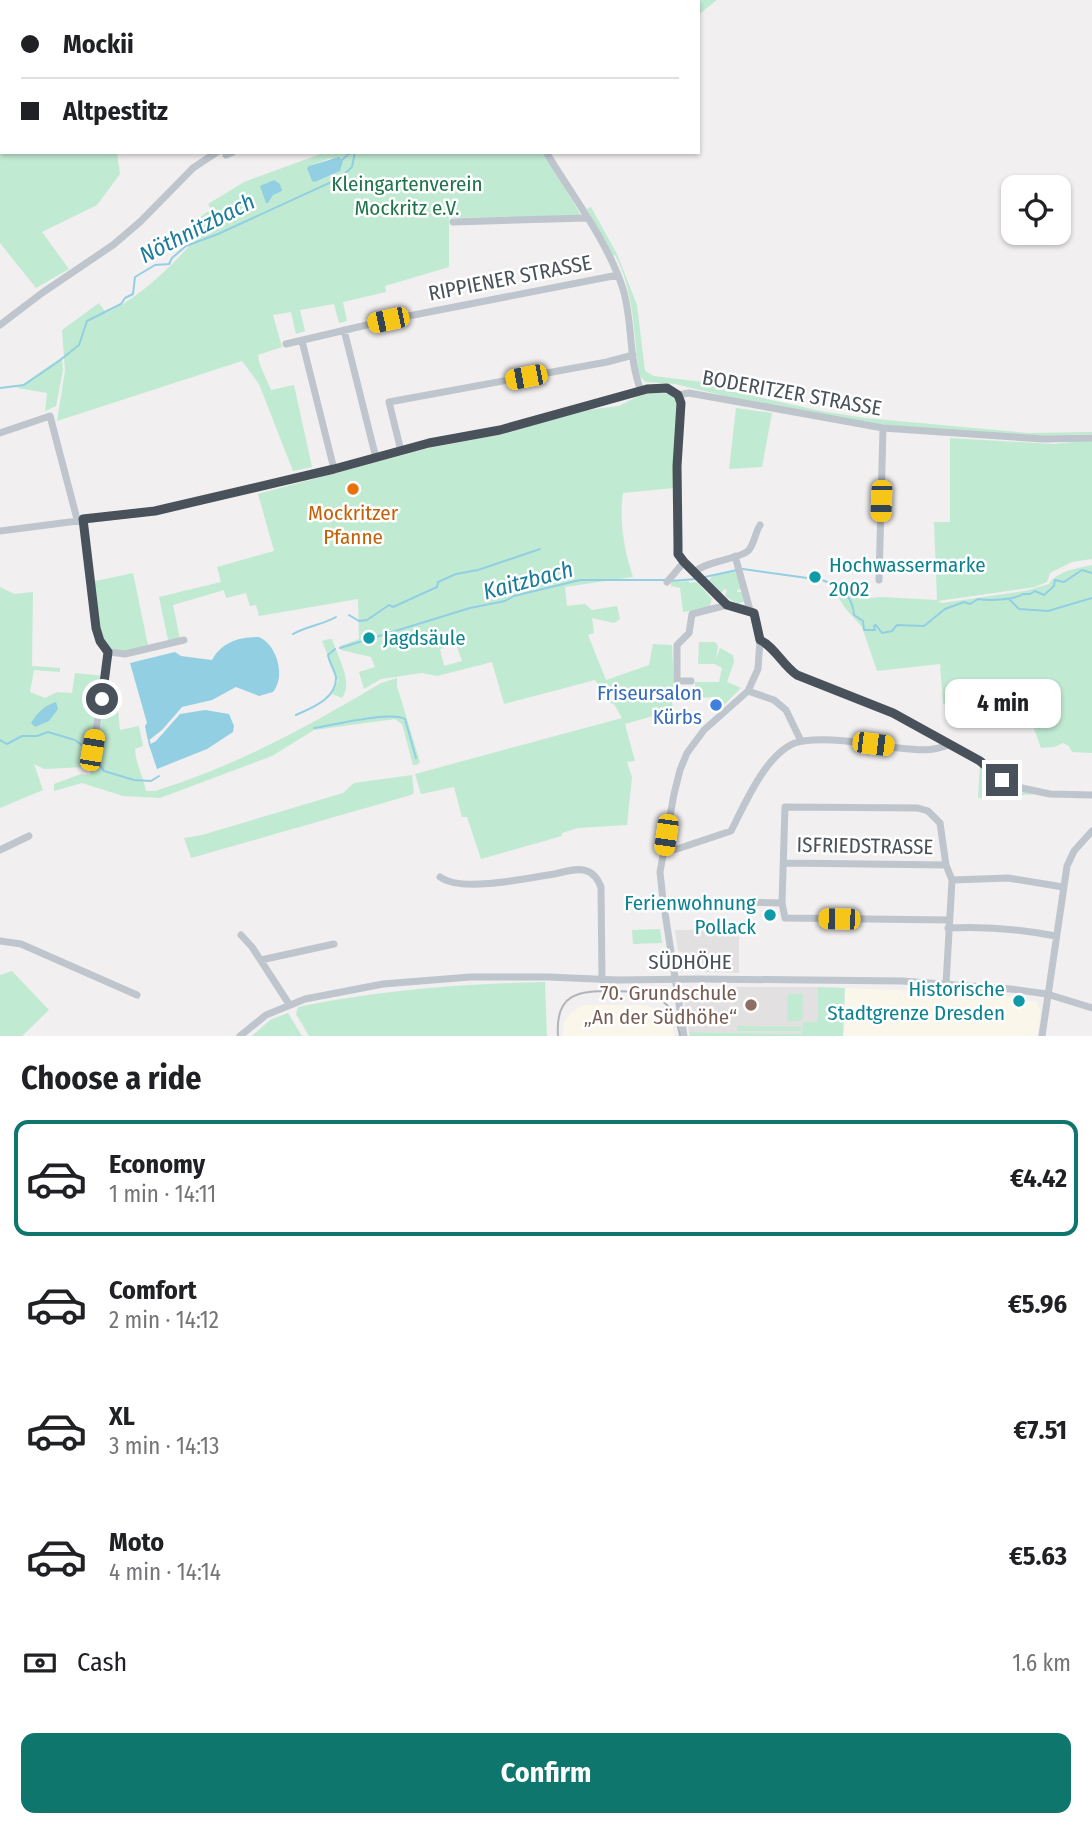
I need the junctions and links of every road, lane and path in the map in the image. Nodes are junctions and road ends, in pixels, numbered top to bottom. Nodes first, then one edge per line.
1 (214, 154) edge
2 (547, 154) edge
3 (587, 218) junction
4 (453, 222) dead end
5 (618, 275) junction
6 (0, 325) edge
7 (344, 330) junction
8 (302, 341) junction
9 (286, 344) dead end
10 (633, 355) junction
11 (641, 391) junction
12 (678, 395) junction
13 (883, 428) junction
14 (0, 433) edge
15 (1092, 438) edge
16 (401, 450) junction
17 (376, 458) junction
18 (334, 469) junction
19 (80, 519) junction
20 (760, 525) dead end
21 (0, 531) edge
22 (735, 556) junction
23 (684, 562) junction
24 (698, 576) junction
25 (879, 580) dead end
26 (669, 581) dead end
27 (727, 605) junction
28 (750, 610) junction
29 (184, 640) dead end
30 (760, 640) junction
31 (108, 652) junction
32 (691, 681) dead end
33 (748, 691) junction
34 (801, 741) junction
35 (948, 745) junction
36 (91, 760) dead end
37 (1092, 795) edge
38 (949, 820) dead end
39 (940, 823) junction
40 (1092, 831) edge
41 (29, 836) dead end
42 (0, 850) edge
43 (663, 851) junction
44 (784, 863) junction
45 (946, 865) junction
46 (440, 877) dead end
47 (951, 880) junction
48 (1063, 887) junction
49 (663, 900) junction
50 (782, 903) junction
51 (949, 924) junction
52 (241, 935) dead end
53 (1056, 936) junction
54 (0, 941) edge
55 (334, 944) dead end
56 (261, 960) junction
57 (675, 979) junction
58 (602, 980) junction
59 (946, 985) junction
60 (1047, 994) junction
61 (137, 995) dead end
62 (289, 1004) junction
63 (1092, 1008) edge
64 (240, 1036) edge
65 (684, 1036) edge
66 (1042, 1036) edge

1 - 6 street
2 - 3 street
3 - 4 street
3 - 5 street
5 - 7 street, RIPPIENER STRASSE
5 - 10 street
7 - 8 street, RIPPIENER STRASSE
7 - 17 street
8 - 9 street, RIPPIENER STRASSE
8 - 18 street
10 - 11 street
10 - 16 street
11 - 12 street, BODERITZER STRASSE
11 - 16 street, BODERITZER STRASSE
12 - 13 street, BODERITZER STRASSE
12 - 23 street
13 - 15 street, BODERITZER STRASSE
13 - 25 street
14 - 19 street
16 - 17 street, BODERITZER STRASSE
17 - 18 street, BODERITZER STRASSE
18 - 19 street, BODERITZER STRASSE
19 - 21 street, BODERITZER STRASSE
19 - 31 street
20 - 22 street
22 - 24 street
22 - 28 street
23 - 24 street
23 - 26 street
24 - 27 street
27 - 28 street
27 - 32 street
28 - 30 street
29 - 31 street
30 - 33 street
30 - 35 street
31 - 36 street
33 - 34 street
33 - 43 street
34 - 35 street
34 - 43 street
35 - 37 street
38 - 39 street
39 - 44 street
39 - 45 street
40 - 48 street
41 - 42 street
43 - 49 street
44 - 45 street, ISFRIEDSTRASSE
44 - 50 street
45 - 47 street
46 - 58 street
47 - 48 street
47 - 51 street
48 - 53 street
49 - 50 street
49 - 57 street
50 - 51 street
51 - 53 street
51 - 59 street
52 - 56 street
53 - 60 street
54 - 61 street
55 - 56 street
56 - 62 street
57 - 58 street, SÜDHÖHE
57 - 59 street, SÜDHÖHE
57 - 65 street
58 - 62 street, SÜDHÖHE
59 - 60 street, SÜDHÖHE
60 - 63 street, SÜDHÖHE
60 - 66 street
62 - 64 street, SÜDHÖHE

